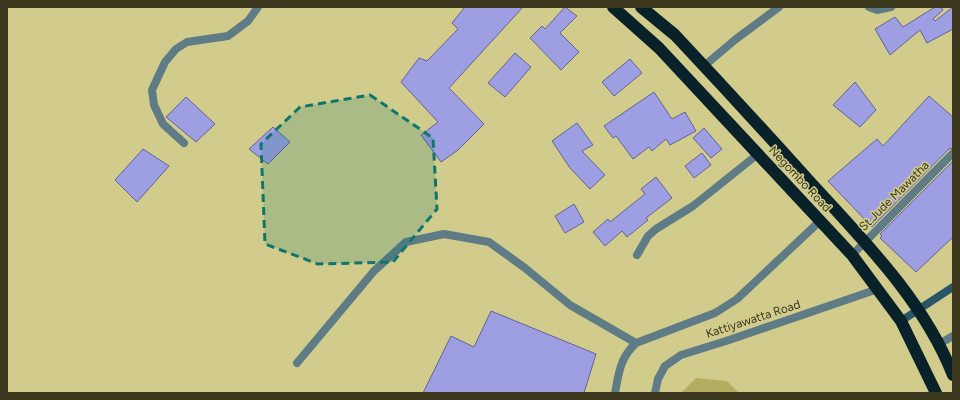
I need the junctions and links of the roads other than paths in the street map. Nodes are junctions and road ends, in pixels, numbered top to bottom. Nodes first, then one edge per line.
1 (258, 7) edge
2 (613, 7) edge
3 (641, 7) edge
4 (779, 7) edge
5 (869, 7) edge
6 (891, 7) edge
7 (704, 66) junction
8 (184, 143) dead end
9 (953, 153) edge
10 (758, 154) junction
11 (820, 221) junction
12 (866, 242) junction
13 (637, 255) dead end
14 (852, 255) junction
15 (953, 287) edge
16 (878, 289) junction
17 (918, 310) junction
18 (901, 321) junction
19 (953, 336) edge
20 (636, 343) junction
21 (939, 344) junction
22 (297, 363) dead end
23 (953, 375) edge
24 (615, 393) edge
25 (655, 393) edge
26 (936, 393) edge

1 - 8 street
2 - 10 highway, Negombo Road
3 - 7 highway, Negombo Road
4 - 7 street
5 - 6 street
7 - 12 highway, Negombo Road
9 - 12 street, St.Jude Mawatha
10 - 11 highway, Negombo Road
10 - 13 street
11 - 14 highway, Negombo Road
11 - 20 street
12 - 14 street, St.Jude Mawatha
12 - 17 highway, Negombo Road
14 - 16 highway, Negombo Road
15 - 17 street
16 - 18 highway, Negombo Road
16 - 25 street, Kattiyawatta Road
17 - 18 street
17 - 21 highway, Negombo Road
18 - 26 highway, Negombo Road
19 - 21 street
20 - 22 street
20 - 24 street
21 - 23 highway, Negombo Road

